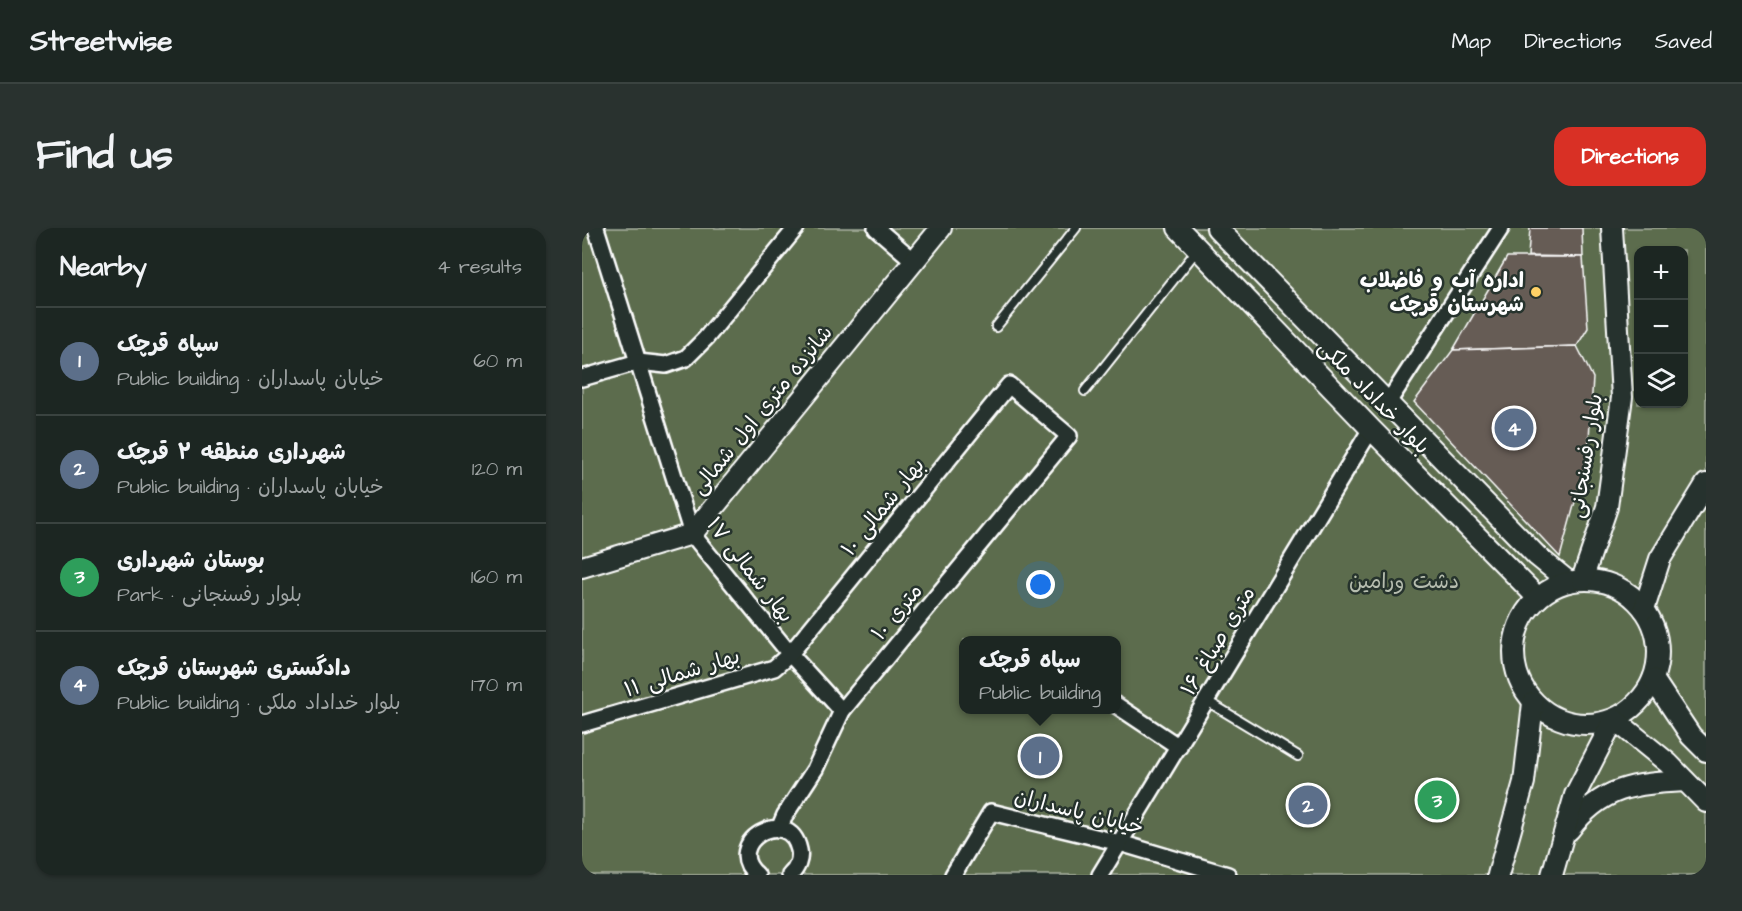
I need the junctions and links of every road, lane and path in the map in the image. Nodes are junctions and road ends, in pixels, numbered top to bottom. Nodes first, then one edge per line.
1 (596, 228) edge
2 (796, 228) edge
3 (876, 228) edge
4 (941, 228) edge
5 (1076, 228) edge
6 (1178, 228) edge
7 (1217, 228) edge
8 (1501, 228) edge
9 (1612, 228) edge
10 (1198, 249) junction
11 (914, 261) junction
12 (996, 327) dead end
13 (638, 362) junction
14 (582, 378) edge
15 (1009, 385) joint
16 (1085, 391) dead end
17 (1387, 404) junction
18 (1371, 429) junction
19 (1706, 484) edge
20 (692, 534) junction
21 (582, 567) edge
22 (1576, 581) junction
23 (1538, 598) junction
24 (1644, 609) junction
25 (790, 654) junction
26 (1653, 679) junction
27 (1207, 701) junction
28 (1533, 703) junction
29 (1121, 708) edge
30 (842, 711) junction
31 (1614, 719) junction
32 (582, 724) edge
33 (1179, 747) junction
34 (1706, 751) edge
35 (1298, 756) dead end
36 (1685, 781) junction
37 (1706, 802) edge
38 (779, 829) junction
39 (1563, 836) junction
40 (1120, 843) junction
41 (757, 875) edge
42 (790, 875) edge
43 (953, 875) edge
44 (1100, 875) edge
45 (1228, 875) edge
46 (1498, 875) edge
47 (1552, 875) edge

1 - 13 street, بهار شمالی ۱۷
2 - 13 street
3 - 11 street
4 - 11 street, شانزده متری اول شمالی
5 - 12 lane
6 - 10 street, بلوار خداداد ملکی
7 - 17 street, بلوار خداداد ملکی
8 - 17 street
9 - 22 street, بلوار رفسنجانی
10 - 16 lane
10 - 18 street, بلوار خداداد ملکی
11 - 20 street, شانزده متری اول شمالی
13 - 14 street
13 - 20 street, بهار شمالی ۱۷
15 - 25 street, بهار شمالی ۱۰
15 - 30 street, ۱۰ متری
17 - 22 street, بلوار خداداد ملکی
18 - 23 street, بلوار خداداد ملکی
18 - 27 street, ۱۶ متری صباغ
19 - 24 street
20 - 21 street
20 - 25 street, بهار شمالی ۱۷
22 - 23 street
22 - 24 street
23 - 28 street
24 - 26 street
25 - 30 street, بهار شمالی ۱۷
25 - 32 street, بهار شمالی ۱۱
26 - 31 street
26 - 34 street
27 - 33 street, ۱۶ متری صباغ
27 - 35 lane
28 - 31 street
28 - 46 street
29 - 33 street
30 - 38 street, ۱۰ متری
31 - 36 street
31 - 39 street
33 - 40 street, ۱۶ متری صباغ
36 - 37 street
36 - 39 street
38 - 41 street
38 - 42 street
39 - 47 street
40 - 43 street, خیابان پاسداران
40 - 44 street, ۱۶ متری صباغ
40 - 45 street, خیابان پاسداران

